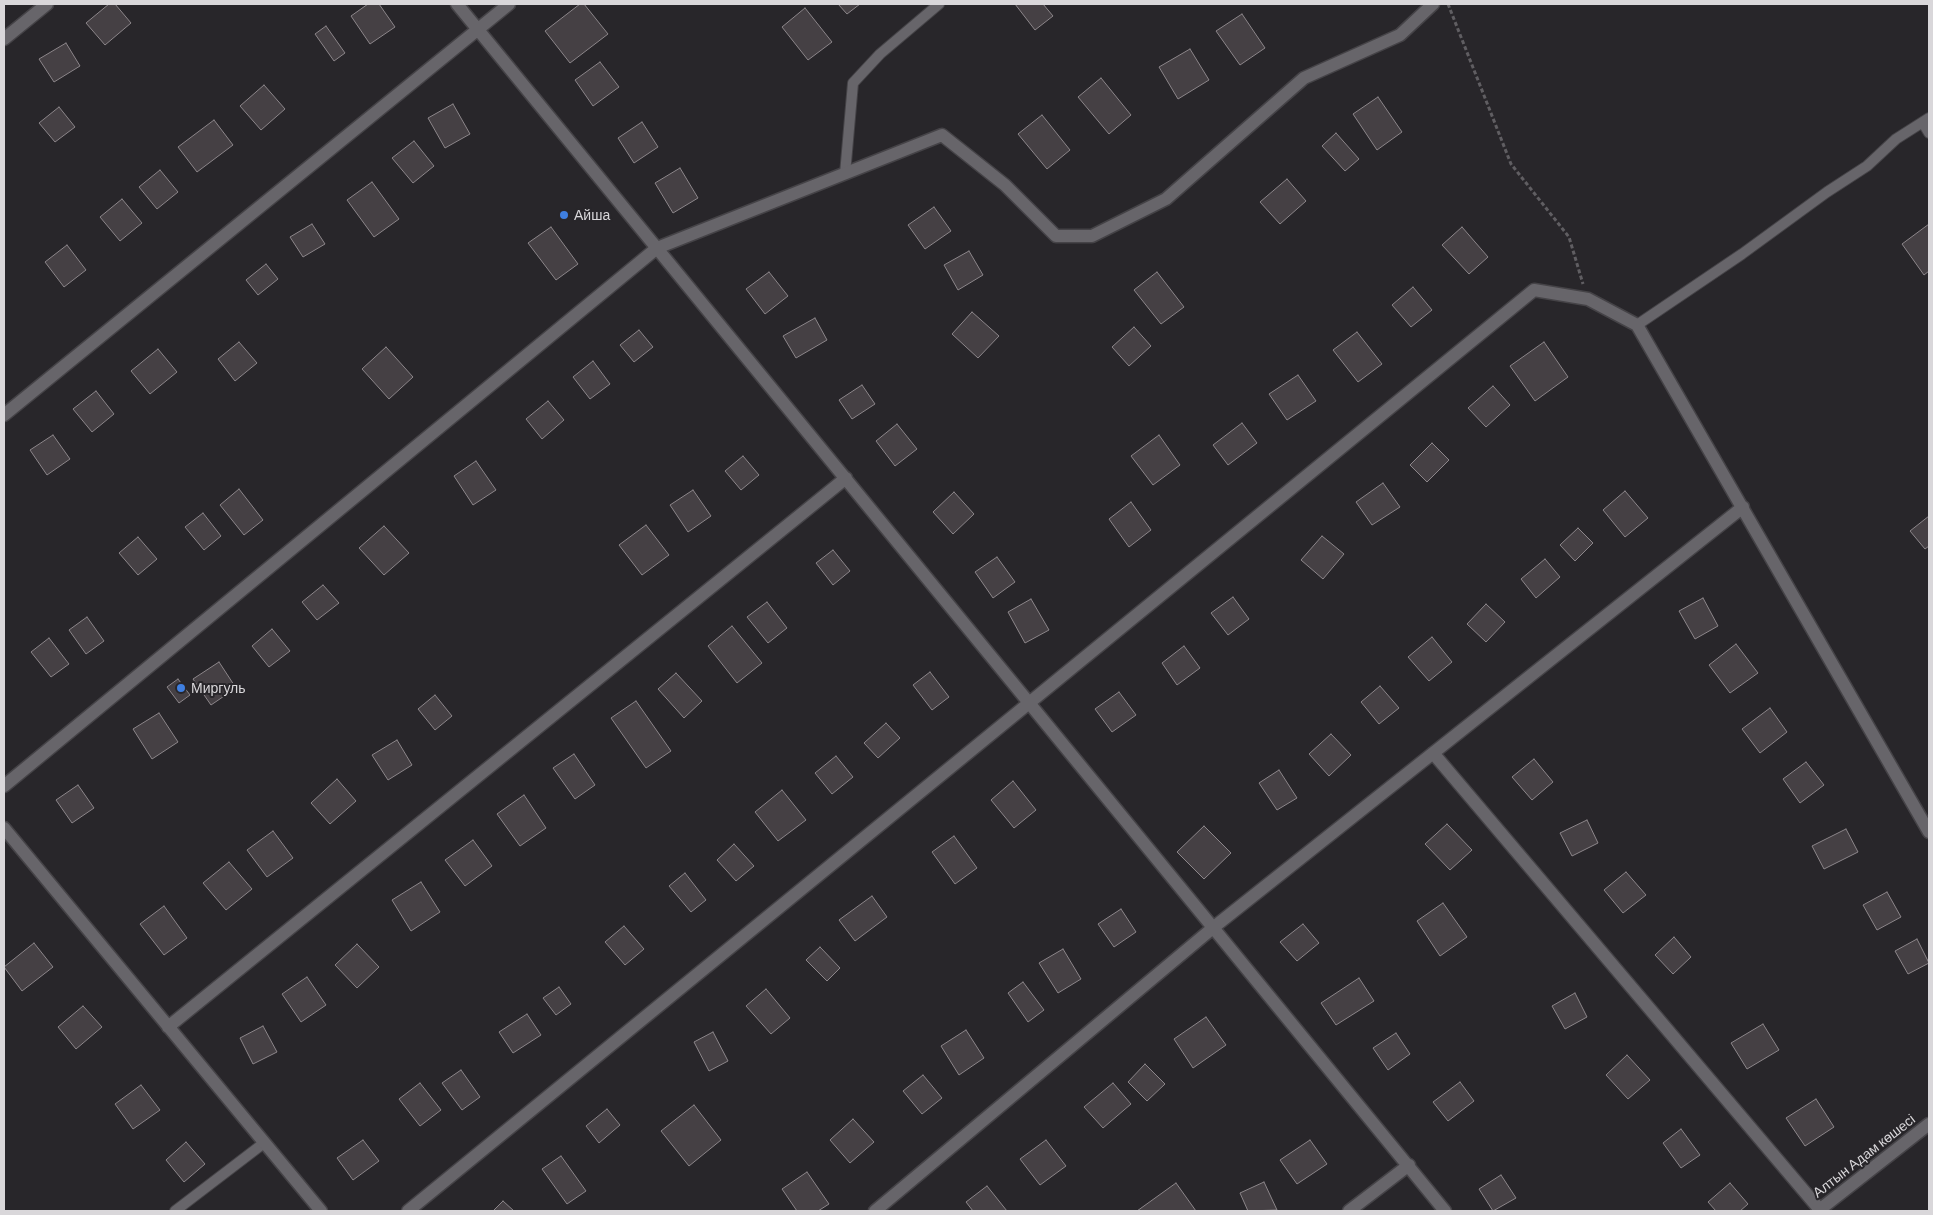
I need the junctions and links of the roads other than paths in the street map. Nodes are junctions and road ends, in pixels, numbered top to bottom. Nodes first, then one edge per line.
1 (47, 4) edge
2 (457, 4) edge
3 (509, 4) edge
4 (940, 4) edge
5 (1433, 4) edge
6 (478, 29) junction
7 (4, 39) edge
8 (1926, 120) edge
9 (1929, 134) edge
10 (845, 174) junction
11 (657, 248) junction
12 (1638, 325) junction
13 (4, 415) edge
14 (846, 478) junction
15 (1743, 507) junction
16 (1030, 702) junction
17 (1434, 753) junction
18 (4, 786) edge
19 (4, 828) edge
20 (1929, 832) edge
21 (1214, 927) junction
22 (168, 1027) junction
23 (1929, 1124) edge
24 (264, 1143) junction
25 (1409, 1165) junction
26 (176, 1211) edge
27 (321, 1211) edge
28 (408, 1211) edge
29 (875, 1211) edge
30 (1349, 1211) edge
31 (1446, 1211) edge
32 (1820, 1211) edge

1 - 7 street
2 - 6 street
3 - 6 street
4 - 10 lane
5 - 10 street
6 - 11 street
6 - 13 street
8 - 9 lane
8 - 12 lane
10 - 11 street
11 - 14 street
11 - 18 street
12 - 15 street
12 - 16 street
14 - 16 street
14 - 22 street
15 - 17 street
15 - 20 street
16 - 21 street
16 - 28 street
17 - 21 street
17 - 32 street
19 - 22 street
21 - 25 street
21 - 29 street
22 - 24 street
23 - 32 street, Алтын Адам көшесі
24 - 26 lane
24 - 27 street
25 - 30 street
25 - 31 street

